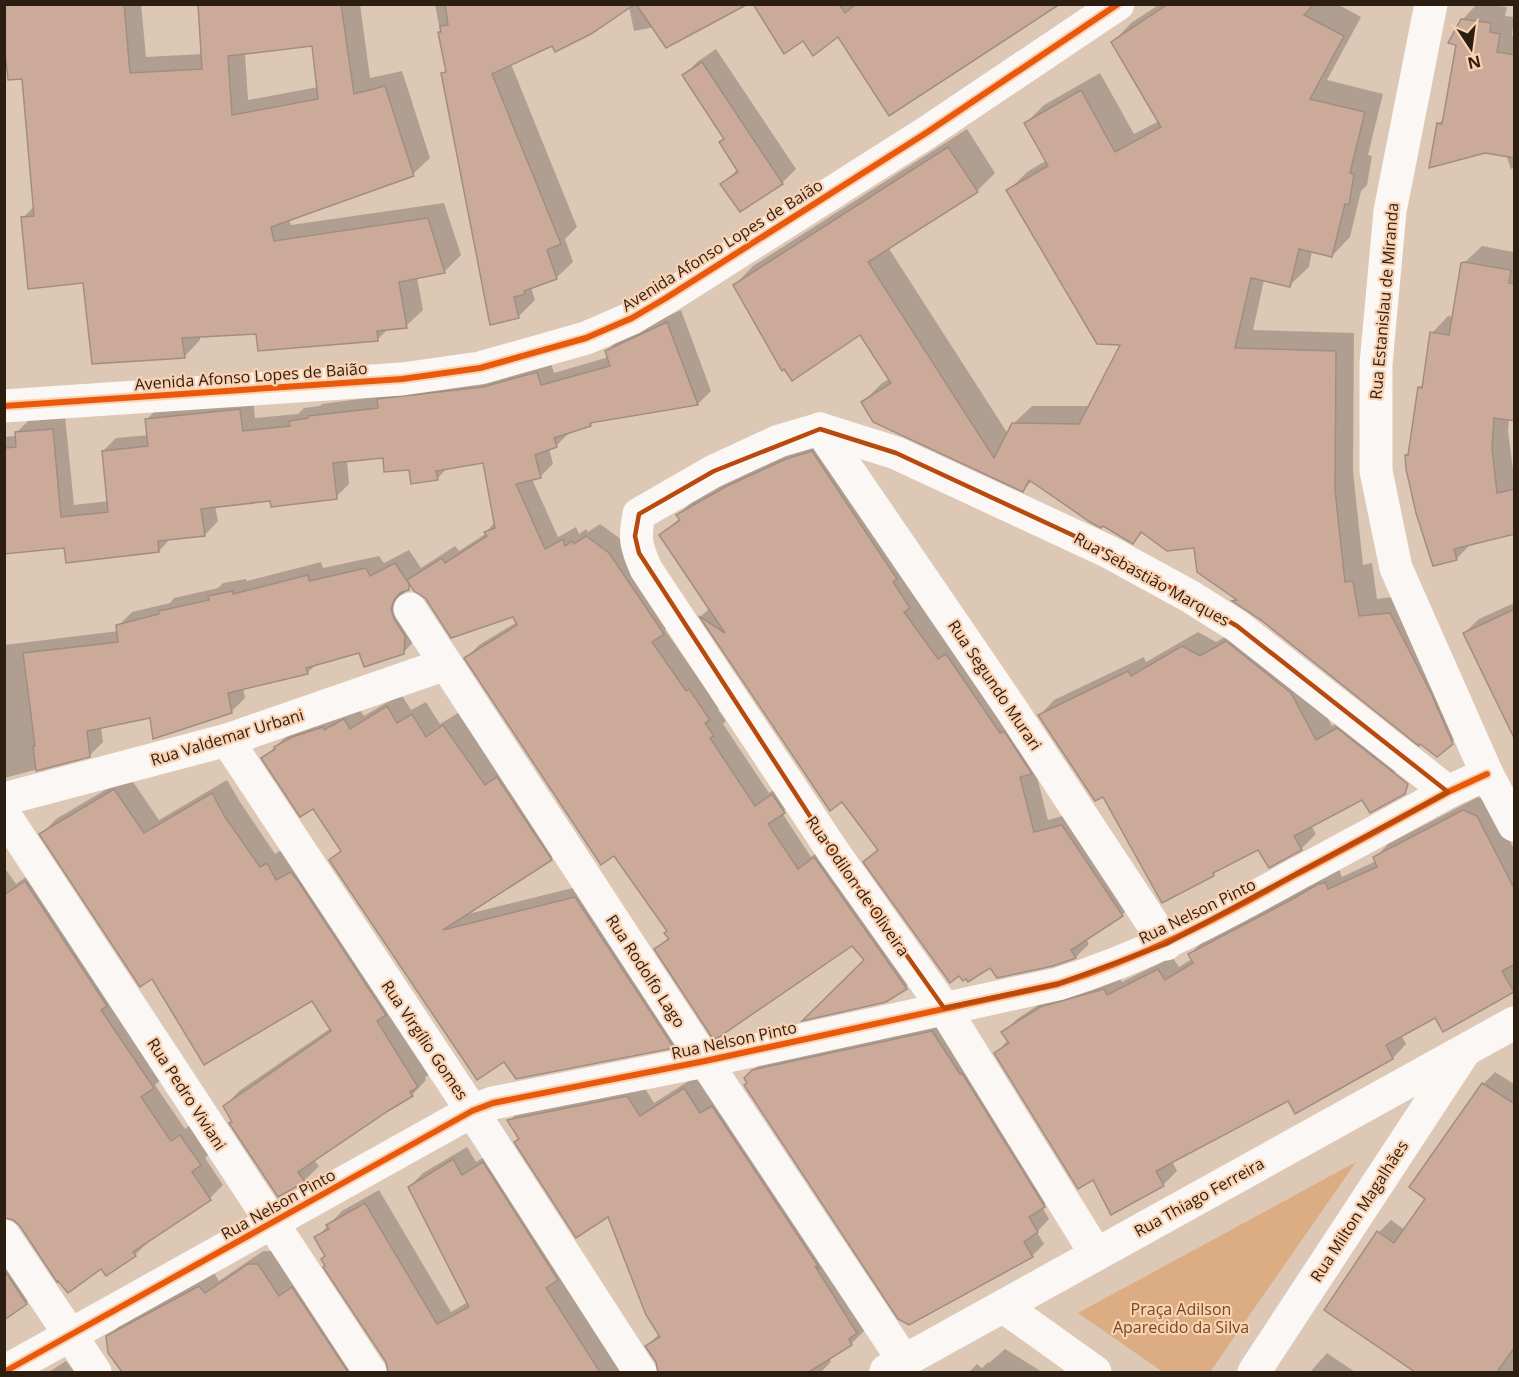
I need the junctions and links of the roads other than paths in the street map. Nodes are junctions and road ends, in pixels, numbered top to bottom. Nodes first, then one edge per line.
1 (1118, 4) edge
2 (1431, 4) edge
3 (4, 406) edge
4 (820, 429) junction
5 (410, 609) dead end
6 (446, 664) junction
7 (226, 740) junction
8 (1486, 774) junction
9 (1449, 792) junction
10 (4, 799) edge
11 (4, 814) edge
12 (1515, 825) edge
13 (1166, 944) junction
14 (944, 1008) junction
15 (1515, 1023) edge
16 (1465, 1050) junction
17 (705, 1061) junction
18 (472, 1111) junction
19 (271, 1224) junction
20 (4, 1236) edge
21 (1096, 1254) junction
22 (1004, 1306) junction
23 (71, 1335) junction
24 (896, 1369) edge
25 (4, 1372) edge
26 (95, 1372) edge
27 (370, 1372) edge
28 (640, 1372) edge
29 (1095, 1372) edge
30 (1254, 1372) edge

1 - 3 street, Avenida Afonso Lopes de Baião
2 - 8 street, Rua Estanislau de Miranda
4 - 9 street, Rua Sebastião Marques
4 - 13 street, Rua Segundo Murari
4 - 14 street, Rua Odilon de Oliveira
5 - 6 street, Rua Rodolfo Lago
6 - 7 street, Rua Valdemar Urbani
6 - 17 street, Rua Rodolfo Lago
7 - 10 street, Rua Valdemar Urbani
7 - 18 street, Rua Virgílio Gomes
8 - 9 street, Rua Nelson Pinto
8 - 12 street, Rua Estanislau de Miranda
9 - 13 street, Rua Nelson Pinto
11 - 19 street, Rua Pedro Viviani
13 - 14 street, Rua Nelson Pinto
14 - 17 street, Rua Nelson Pinto
14 - 21 street, Rua Odilon de Oliveira
15 - 16 street, Rua Thiago Ferreira
16 - 21 street, Rua Thiago Ferreira
16 - 30 street, Rua Milton Magalhães
17 - 18 street, Rua Nelson Pinto
17 - 24 street, Rua Rodolfo Lago
18 - 19 street, Rua Nelson Pinto
18 - 28 street, Rua Virgílio Gomes
19 - 23 street, Rua Nelson Pinto
19 - 27 street, Rua Pedro Viviani
20 - 23 street
21 - 22 street, Rua Thiago Ferreira
22 - 24 street, Rua Thiago Ferreira
22 - 29 street
23 - 25 street, Rua Nelson Pinto
23 - 26 street

